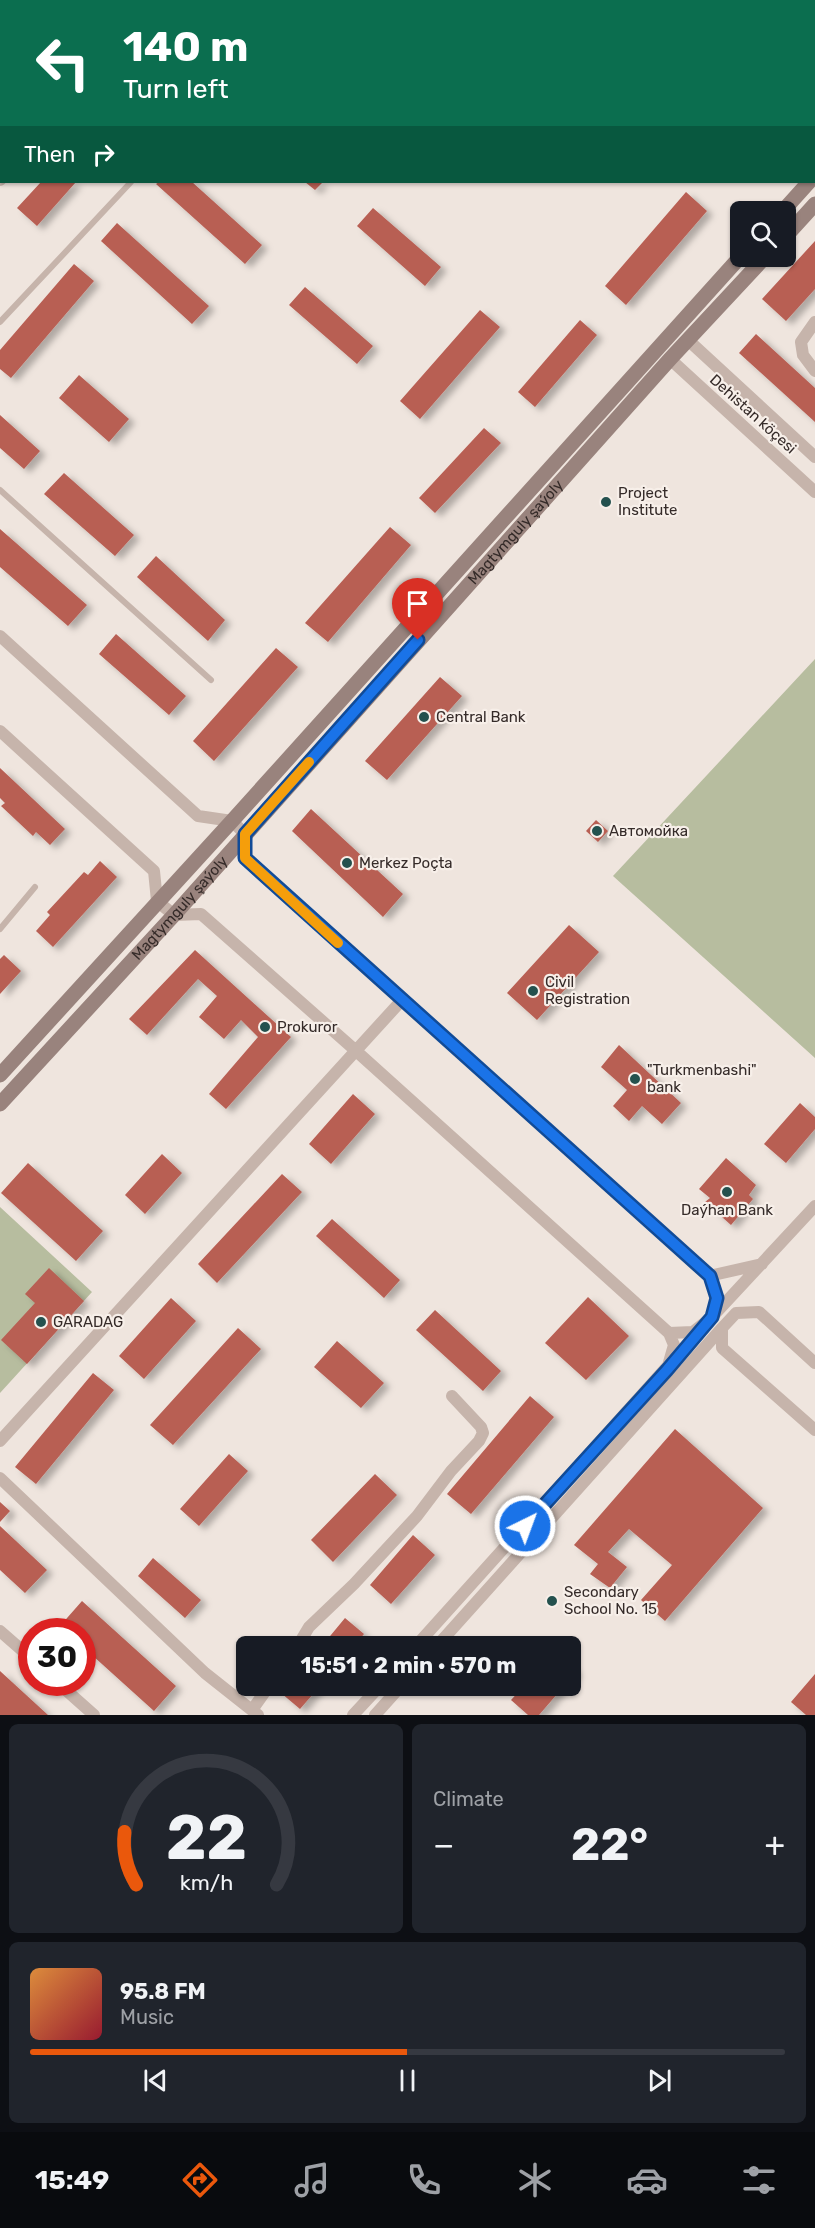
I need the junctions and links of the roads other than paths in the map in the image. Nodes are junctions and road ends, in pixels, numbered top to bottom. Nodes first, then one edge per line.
1 (808, 183) edge
2 (128, 184) edge
3 (792, 201) edge
4 (815, 207) edge
5 (796, 226) edge
6 (731, 267) edge
7 (756, 267) edge
8 (0, 322) edge
9 (815, 322) edge
10 (687, 340) junction
11 (670, 359) junction
12 (815, 370) edge
13 (815, 457) edge
14 (0, 490) edge
15 (815, 492) edge
16 (0, 636) edge
17 (211, 680) dead end
18 (0, 731) edge
19 (232, 821) junction
20 (245, 834) junction
21 (35, 887) dead end
22 (157, 901) junction
23 (174, 915) junction
24 (0, 929) edge
25 (402, 1000) junction
26 (355, 1050) junction
27 (0, 1075) edge
28 (0, 1104) edge
29 (815, 1206) edge
30 (763, 1264) junction
31 (710, 1276) junction
32 (712, 1317) junction
33 (722, 1328) junction
34 (669, 1333) junction
35 (815, 1363) edge
36 (667, 1370) junction
37 (452, 1396) dead end
38 (815, 1430) edge
39 (0, 1441) edge
40 (0, 1478) edge
41 (0, 1631) edge
42 (304, 1636) edge
43 (425, 1636) edge
44 (446, 1636) edge
45 (18, 1647) edge
46 (73, 1696) edge
47 (264, 1696) edge
48 (371, 1696) edge
49 (392, 1696) edge
50 (255, 1713) edge
51 (94, 1715) edge
52 (353, 1715) edge
53 (375, 1715) edge

1 - 3 street
2 - 8 lane
4 - 5 street
6 - 19 street, Magtymguly şaýoly
7 - 10 street, Magtymguly şaýoly
9 - 12 street
10 - 11 street, Magtymguly şaýoly
10 - 13 street, Dehistan köçesi
11 - 15 street, Dehistan köçesi
11 - 20 street, Magtymguly şaýoly
14 - 17 lane
16 - 19 street
18 - 22 street
19 - 20 street
19 - 22 street, Magtymguly şaýoly
20 - 23 street, Magtymguly şaýoly
20 - 25 street
21 - 24 lane
22 - 23 street
22 - 27 street, Magtymguly şaýoly
23 - 26 street
23 - 28 street, Magtymguly şaýoly
25 - 26 street
25 - 31 street
26 - 34 street
26 - 39 street
29 - 30 street
30 - 31 street
30 - 32 street
31 - 32 street
32 - 34 street
32 - 36 street
33 - 35 street
33 - 38 street
33 - 44 street
34 - 36 street
36 - 43 street
37 - 42 street
40 - 50 street
41 - 45 street
46 - 51 street
47 - 50 street
48 - 52 street
49 - 53 street

